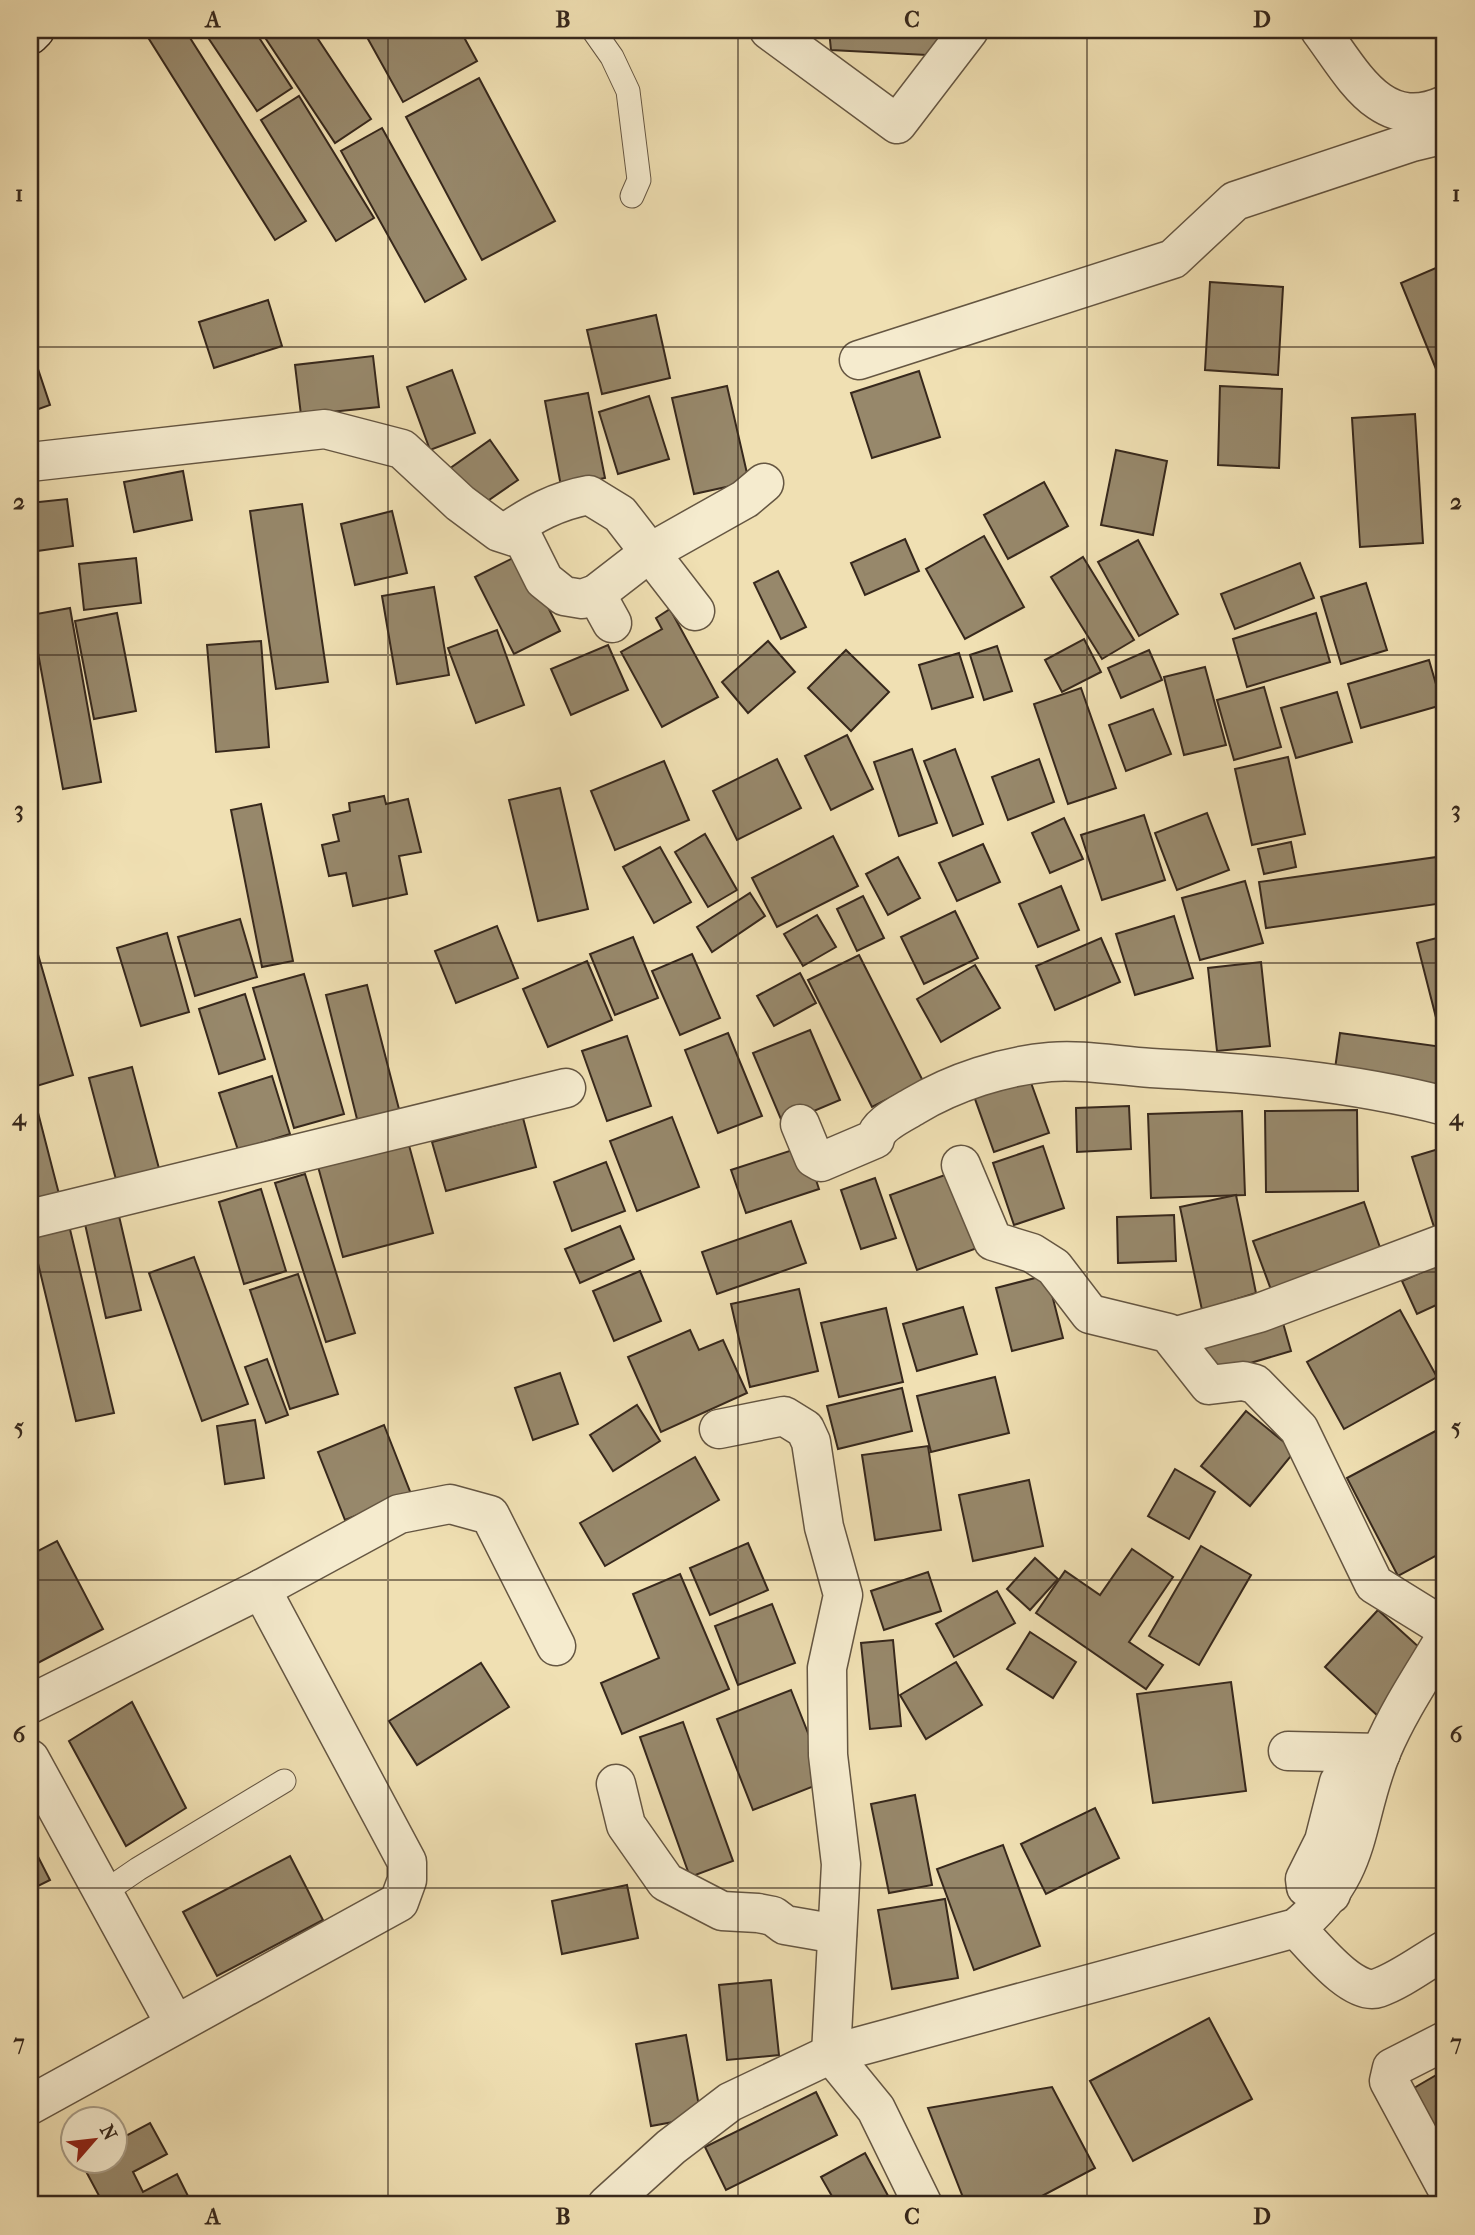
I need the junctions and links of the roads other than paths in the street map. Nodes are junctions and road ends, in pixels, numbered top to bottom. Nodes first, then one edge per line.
1 (35, 30) edge
2 (593, 30) edge
3 (769, 30) edge
4 (969, 30) edge
5 (1320, 30) edge
6 (30, 35) edge
7 (1445, 104) edge
8 (1445, 134) edge
9 (632, 196) dead end
10 (859, 360) dead end
11 (30, 461) edge
12 (764, 483) dead end
13 (505, 533) junction
14 (640, 559) junction
15 (650, 600) dead end
16 (695, 611) dead end
17 (566, 1088) dead end
18 (1445, 1106) edge
19 (800, 1124) dead end
20 (961, 1165) dead end
21 (30, 1219) edge
22 (1445, 1243) edge
23 (1173, 1337) junction
24 (719, 1429) dead end
25 (261, 1589) junction
26 (1445, 1628) edge
27 (1445, 1638) edge
28 (556, 1646) dead end
29 (30, 1704) edge
30 (30, 1759) edge
31 (1364, 1774) junction
32 (284, 1782) dead end
33 (615, 1784) dead end
34 (103, 1894) junction
35 (1296, 1928) junction
36 (837, 1934) junction
37 (1445, 1950) edge
38 (175, 2024) junction
39 (1445, 2041) edge
40 (831, 2054) junction
41 (30, 2105) edge
42 (1445, 2185) edge
43 (607, 2205) edge
44 (923, 2205) edge

1 - 6 street
2 - 9 lane
3 - 4 street
5 - 7 street
8 - 10 street
11 - 13 street
12 - 14 street
13 - 14 street
13 - 14 street
14 - 15 street
14 - 16 street
17 - 21 street
18 - 19 street
20 - 23 street
22 - 23 street
23 - 26 street
24 - 36 street
25 - 28 street
25 - 29 street
25 - 38 street
27 - 31 street
30 - 34 street
31 - 31 street
31 - 35 street
32 - 34 lane
33 - 36 street
34 - 38 street
35 - 37 street
35 - 40 street
36 - 40 street
38 - 41 street
39 - 42 street
40 - 43 street
40 - 44 street

